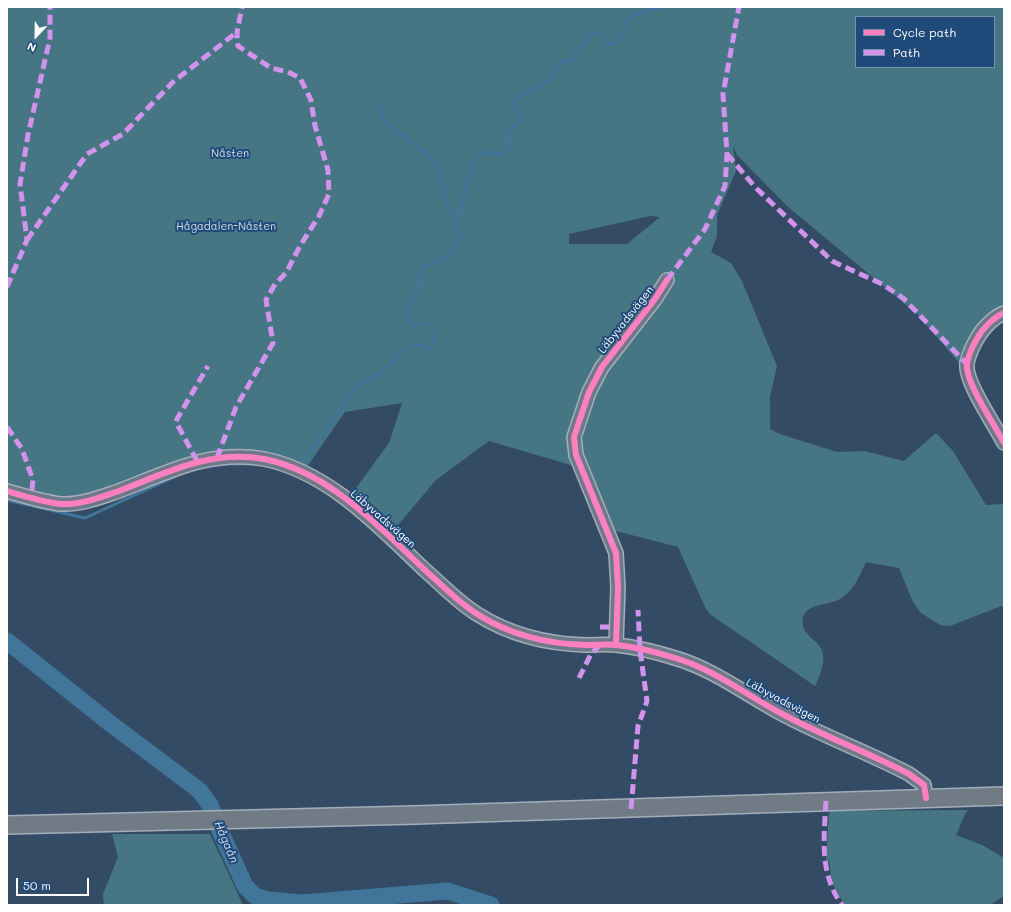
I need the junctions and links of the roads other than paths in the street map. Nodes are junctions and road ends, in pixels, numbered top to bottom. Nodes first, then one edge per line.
1 (666, 280) dead end
2 (1004, 313) edge
3 (1004, 443) edge
4 (7, 491) edge
5 (616, 645) junction
6 (1004, 796) edge
7 (926, 798) junction
8 (7, 825) edge

1 - 5 street, Läbyvadsvägen
2 - 3 street
4 - 5 street, Läbyvadsvägen
5 - 7 street, Läbyvadsvägen
6 - 7 main road
7 - 8 main road

